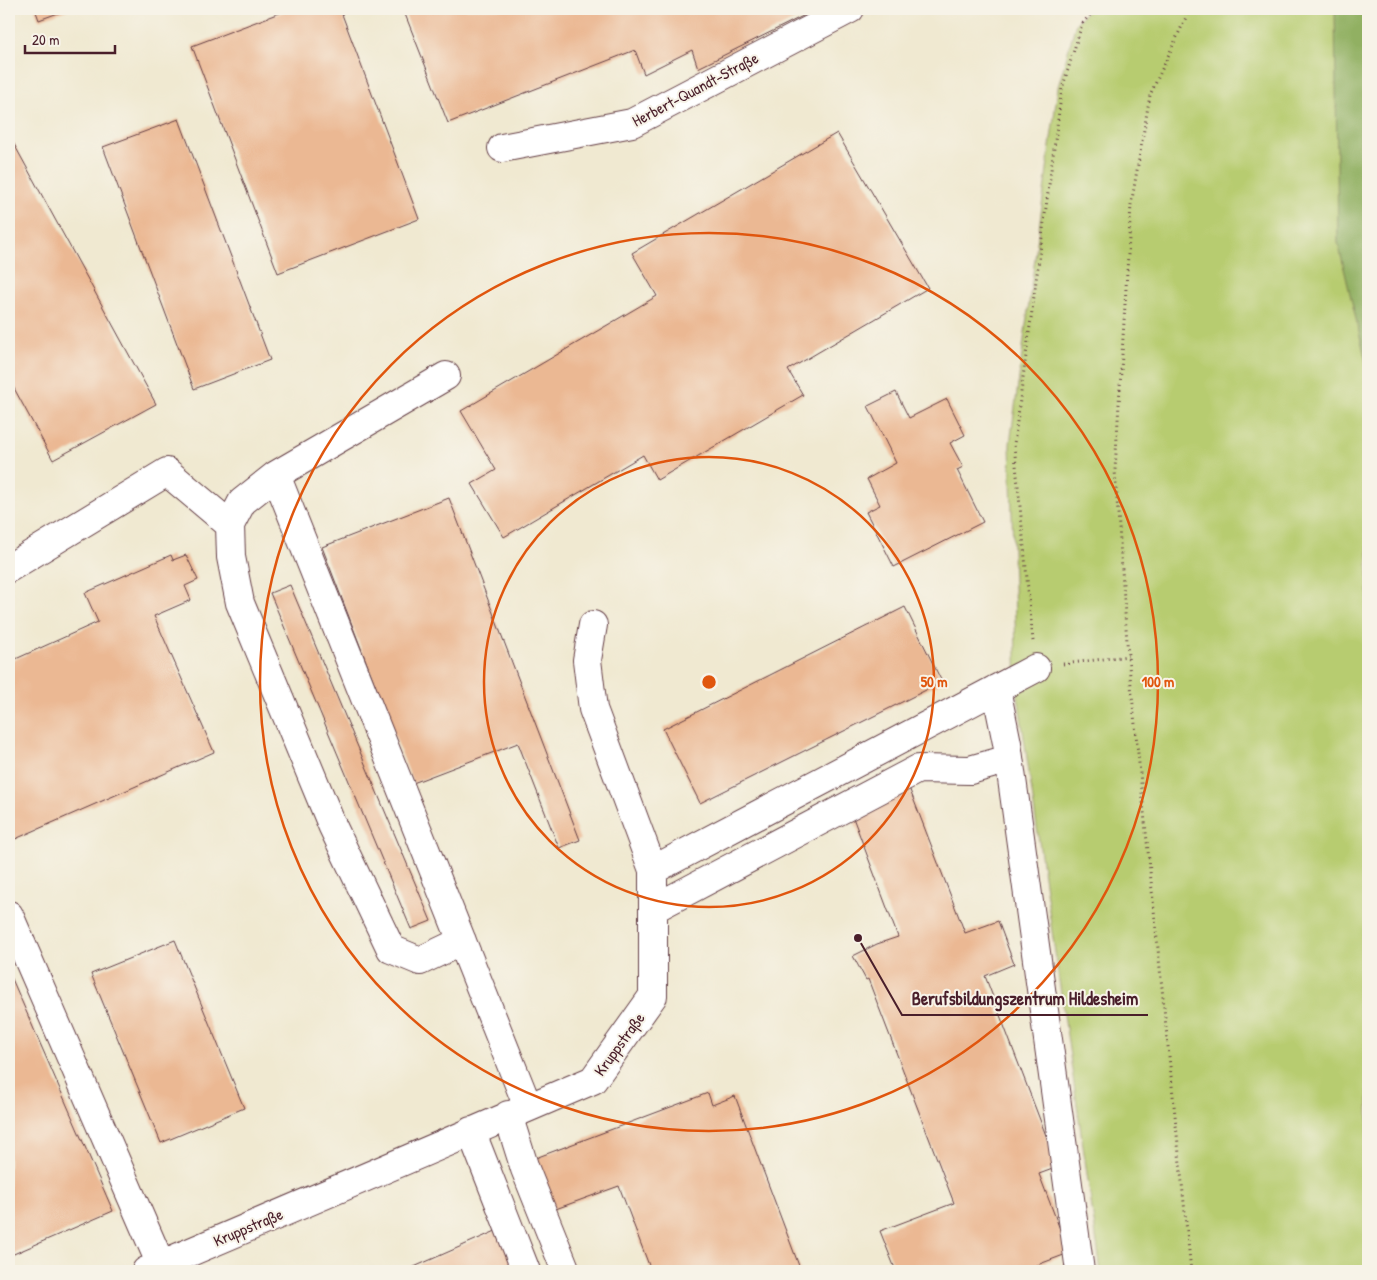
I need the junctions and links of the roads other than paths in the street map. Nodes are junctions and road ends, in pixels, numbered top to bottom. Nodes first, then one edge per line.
1 (850, 9) edge
2 (502, 148) dead end
3 (446, 376) dead end
4 (276, 475) junction
5 (230, 525) junction
6 (9, 568) edge
7 (593, 626) dead end
8 (1036, 668) road end
9 (996, 688) junction
10 (1009, 759) junction
11 (653, 870) junction
12 (653, 909) junction
13 (9, 915) edge
14 (462, 941) junction
15 (518, 1111) junction
16 (471, 1131) junction
17 (153, 1269) edge
18 (526, 1271) edge
19 (566, 1271) edge
20 (1080, 1271) edge

1 - 2 street, Herbert-Quandt-Straße
3 - 4 street
4 - 5 street
4 - 14 street
5 - 6 street
5 - 14 street
7 - 11 street, Kruppstraße
8 - 9 street
9 - 10 street
9 - 11 street
10 - 12 street
10 - 20 street
11 - 12 street, Kruppstraße
12 - 15 street, Kruppstraße
13 - 17 street
14 - 15 street
15 - 16 street, Kruppstraße
15 - 19 street
16 - 17 street, Kruppstraße
16 - 18 street

